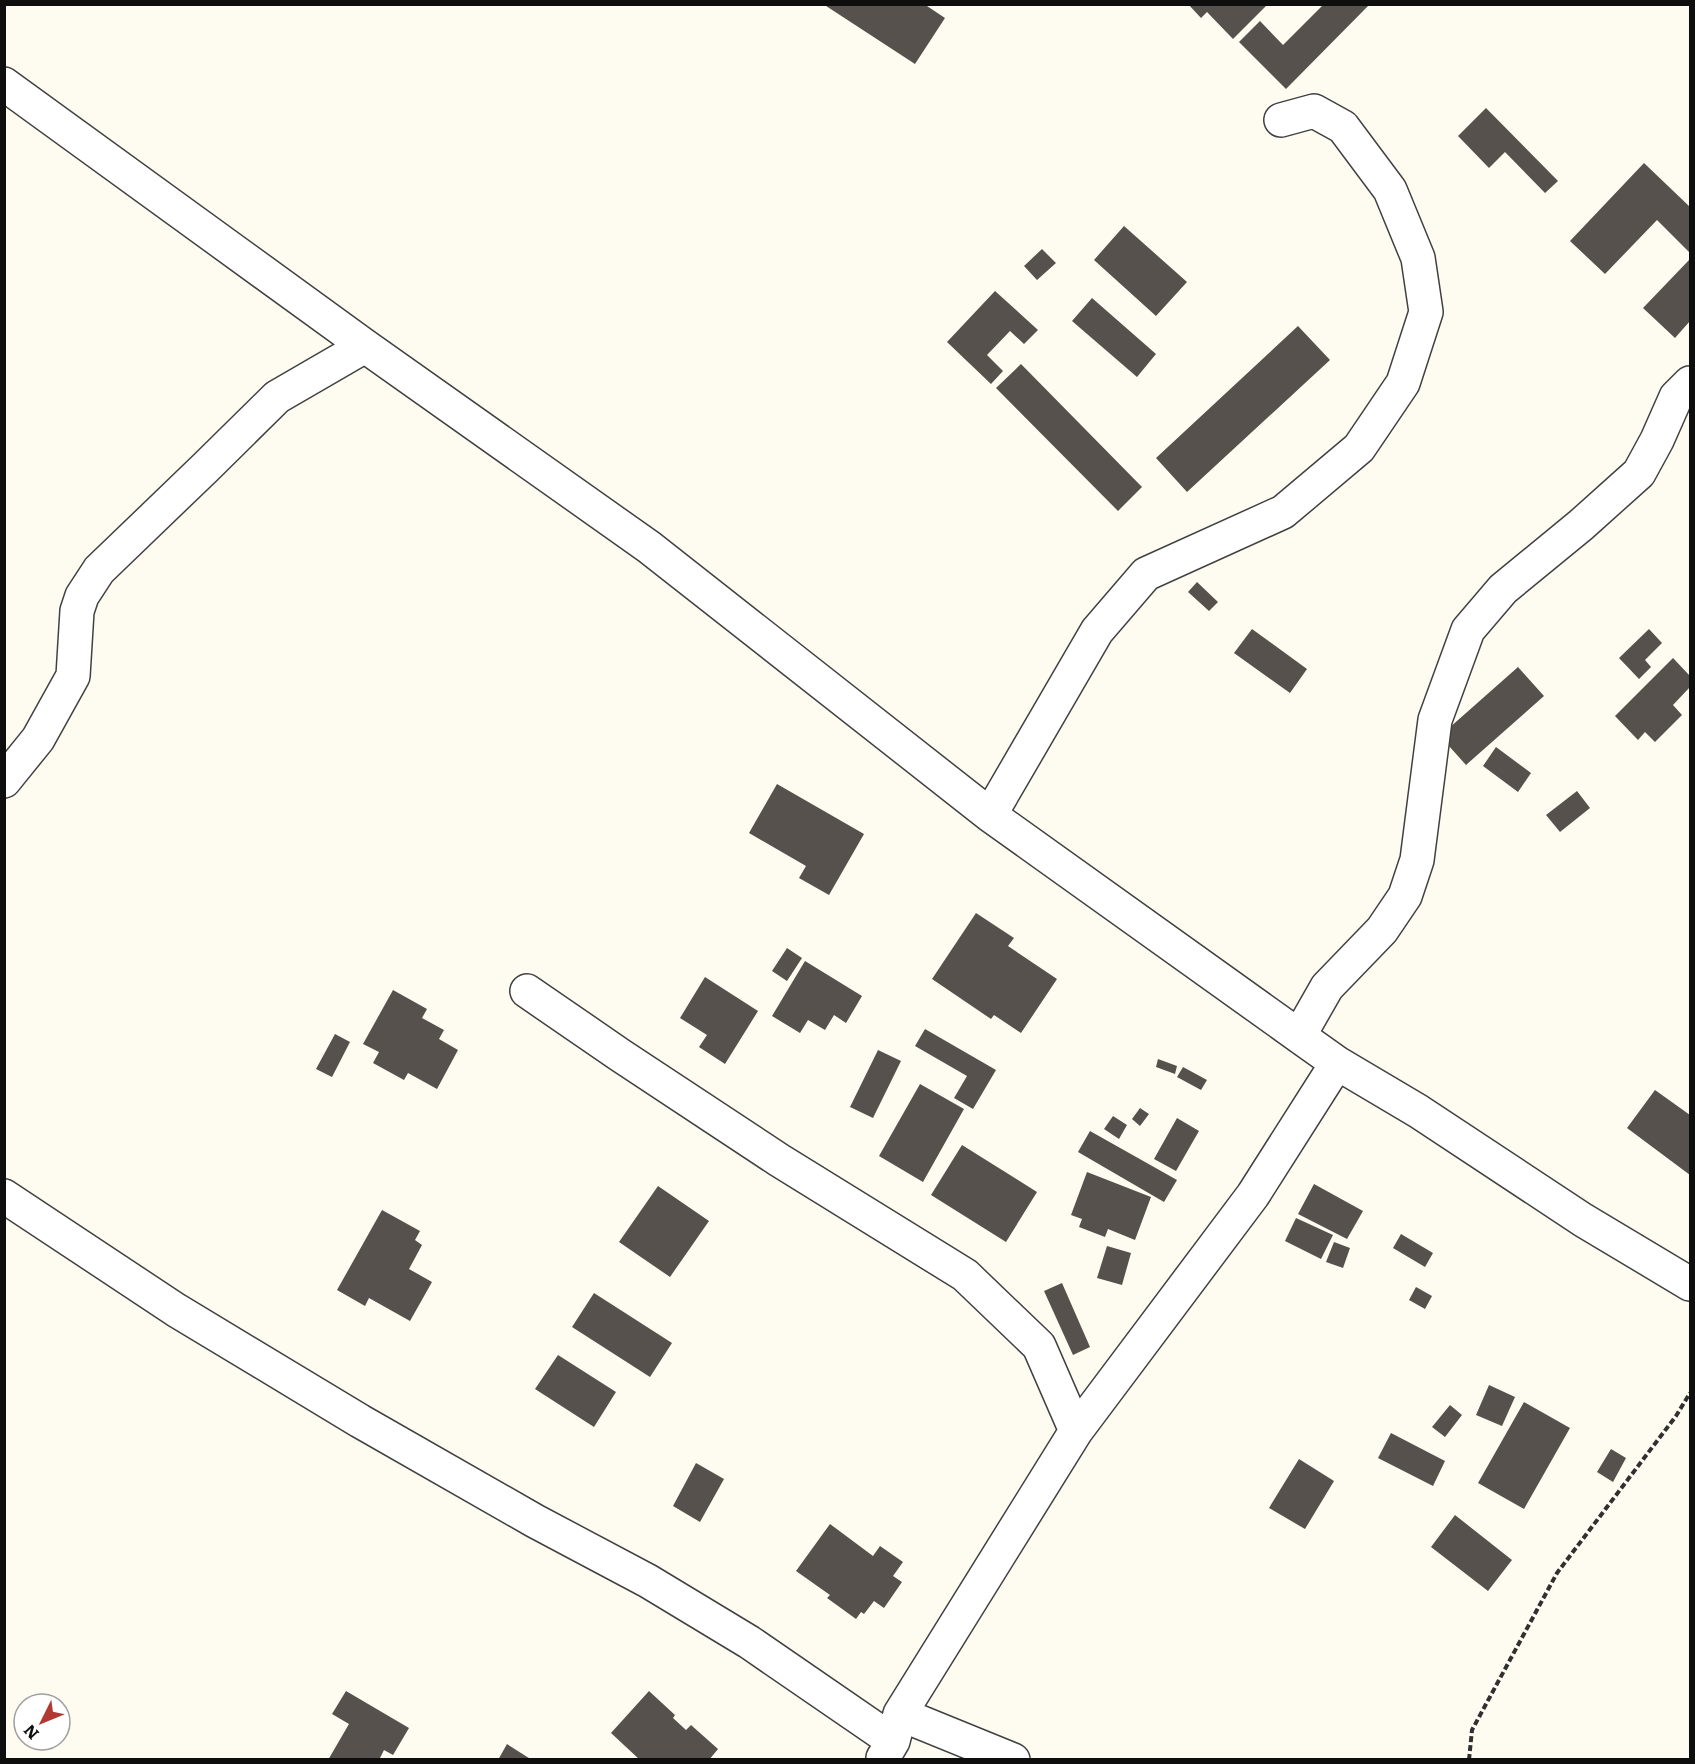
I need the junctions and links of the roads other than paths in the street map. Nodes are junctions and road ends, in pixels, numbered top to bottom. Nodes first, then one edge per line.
1 (4, 84) edge
2 (1281, 120) dead end
3 (365, 346) junction
4 (1690, 383) edge
5 (4, 781) edge
6 (990, 815) junction
7 (527, 991) dead end
8 (1299, 1036) junction
9 (1337, 1063) junction
10 (4, 1196) edge
11 (1690, 1284) edge
12 (1076, 1431) junction
13 (891, 1738) edge
14 (1013, 1760) edge

1 - 3 street
2 - 6 street
3 - 5 street
3 - 6 street
4 - 8 street
6 - 8 street
7 - 12 street
8 - 9 street
9 - 11 street
9 - 12 street
10 - 13 street
12 - 13 street
13 - 14 street

